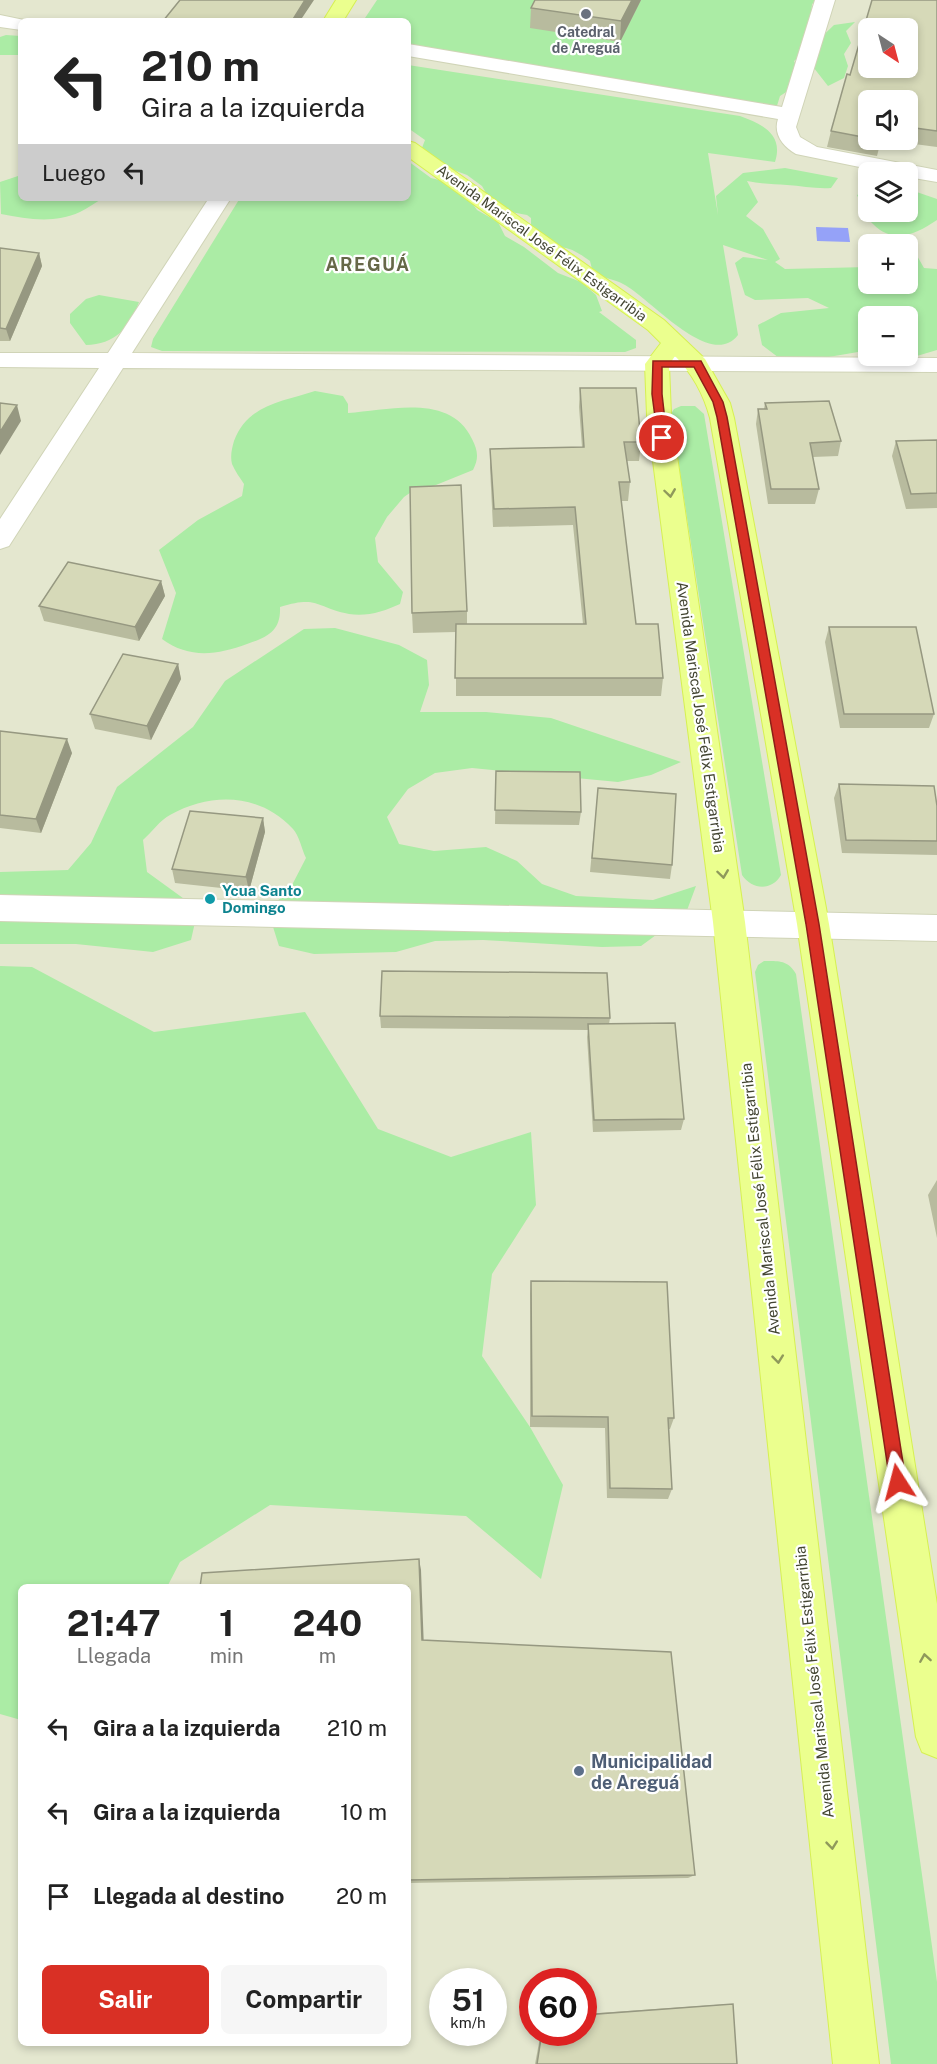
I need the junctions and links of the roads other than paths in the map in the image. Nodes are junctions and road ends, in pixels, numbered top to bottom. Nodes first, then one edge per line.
1 (346, 0) edge
2 (825, 0) edge
3 (335, 18) edge
4 (0, 21) edge
5 (18, 24) edge
6 (411, 51) edge
7 (790, 115) junction
8 (411, 149) edge
9 (937, 176) edge
10 (218, 201) edge
11 (676, 356) junction
12 (0, 360) edge
13 (115, 361) junction
14 (937, 365) edge
15 (0, 540) edge
16 (0, 908) edge
17 (729, 922) junction
18 (813, 924) junction
19 (937, 928) edge
20 (937, 1737) edge
21 (856, 2064) edge

1 - 3 main road
2 - 7 street
4 - 5 street
6 - 7 street
7 - 9 street
8 - 11 main road, Avenida Mariscal José Félix Estigarribia
10 - 13 street
11 - 13 street
11 - 14 street
11 -> 17 main road, Avenida Mariscal José Félix Estigarribia
11 - 18 main road, Avenida Mariscal José Félix Estigarribia
12 - 13 street
13 - 15 street
16 - 17 street
17 - 18 street
17 -> 21 main road, Avenida Mariscal José Félix Estigarribia
18 - 19 street
20 -> 18 main road, Avenida Mariscal José Félix Estigarribia

